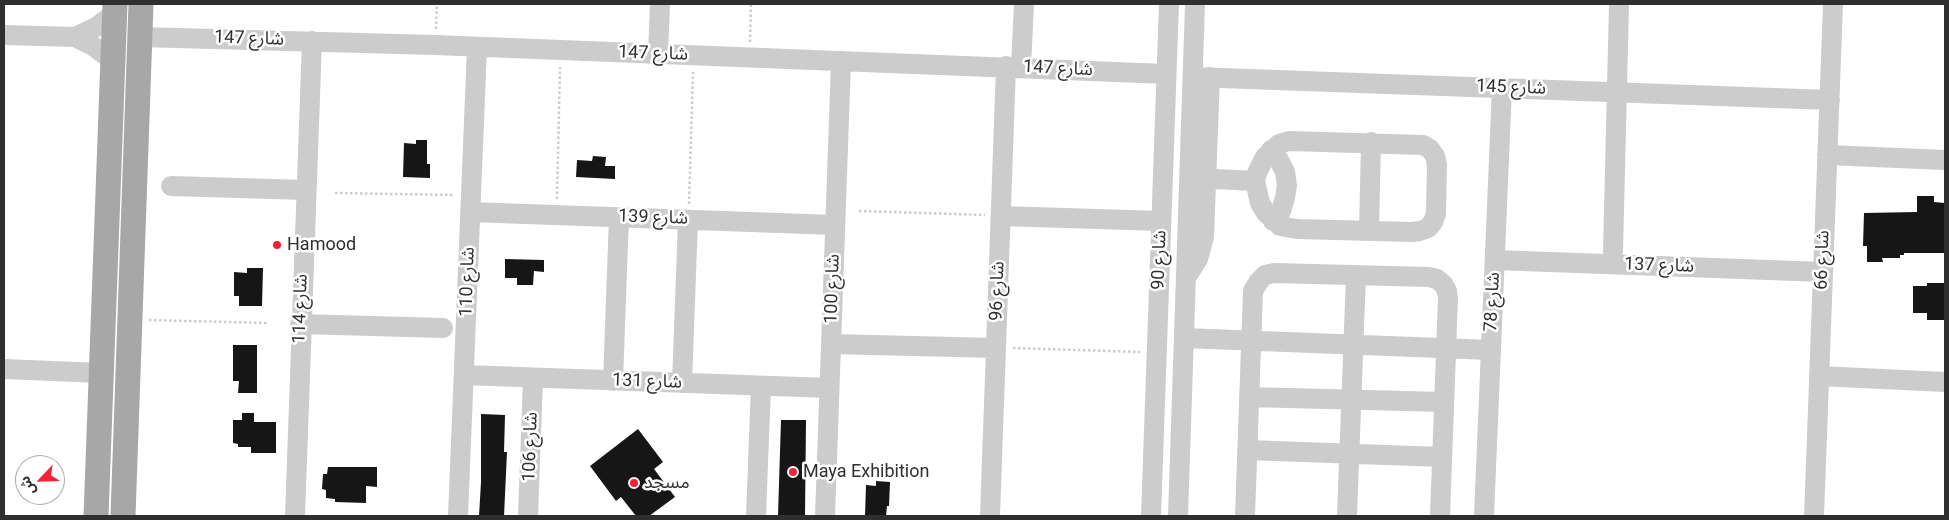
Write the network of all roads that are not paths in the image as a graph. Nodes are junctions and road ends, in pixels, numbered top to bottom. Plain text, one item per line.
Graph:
1 (141, 4) edge
2 (660, 4) edge
3 (1024, 4) edge
4 (1169, 4) edge
5 (1620, 4) edge
6 (1833, 4) edge
7 (1195, 5) edge
8 (115, 8) edge
9 (4, 35) edge
10 (75, 37) junction
11 (140, 37) junction
12 (312, 42) junction
13 (477, 47) junction
14 (658, 54) junction
15 (113, 60) junction
16 (139, 62) junction
17 (841, 62) junction
18 (1013, 67) junction
19 (1166, 74) junction
20 (1201, 77) junction
21 (1502, 87) junction
22 (1617, 92) junction
23 (1830, 100) junction
24 (1370, 142) junction
25 (1271, 150) junction
26 (1827, 155) junction
27 (1945, 160) edge
28 (1198, 178) junction
29 (1255, 181) junction
30 (171, 186) dead end
31 (306, 190) junction
32 (471, 204) junction
33 (1001, 216) junction
34 (619, 217) junction
35 (688, 220) junction
36 (1161, 220) junction
37 (1273, 221) junction
38 (835, 225) junction
39 (1369, 231) junction
40 (1613, 252) dead end
41 (1495, 260) junction
42 (1823, 272) junction
43 (1356, 275) junction
44 (1160, 278) junction
45 (1186, 288) junction
46 (1159, 300) junction
47 (300, 324) junction
48 (442, 328) dead end
49 (1184, 338) junction
50 (1251, 340) junction
51 (831, 344) junction
52 (1353, 344) junction
53 (996, 348) junction
54 (1446, 348) junction
55 (1491, 350) junction
56 (4, 369) edge
57 (101, 373) junction
58 (464, 375) junction
59 (1819, 376) junction
60 (533, 378) junction
61 (613, 381) junction
62 (1945, 382) edge
63 (682, 383) junction
64 (762, 386) junction
65 (829, 388) junction
66 (1249, 397) junction
67 (1351, 400) junction
68 (1444, 402) junction
69 (1247, 450) junction
70 (1349, 454) junction
71 (1442, 457) junction
72 (98, 484) junction
73 (124, 486) junction
74 (96, 516) edge
75 (123, 516) edge
76 (295, 516) edge
77 (458, 516) edge
78 (528, 516) edge
79 (756, 516) edge
80 (824, 516) edge
81 (990, 516) edge
82 (1151, 516) edge
83 (1178, 516) edge
84 (1245, 516) edge
85 (1346, 516) edge
86 (1440, 516) edge
87 (1484, 516) edge
88 (1814, 516) edge

1 - 11 main road
2 - 14 street
3 - 18 street, شارع 96
4 - 19 street, شارع 90
5 - 22 street
6 - 23 street, شارع 66
7 - 20 street
8 - 10 street
8 - 15 main road
9 - 10 street
10 - 15 street
11 - 12 street, شارع 147
11 - 16 main road
12 - 13 street, شارع 147
12 - 31 street, شارع 114
13 - 14 street, شارع 147
13 - 32 street, شارع 110
14 - 17 street, شارع 147
15 - 16 main road
15 - 57 main road
16 - 73 main road
17 - 18 street, شارع 147
17 - 38 street, شارع 100
18 - 19 street, شارع 147
18 - 33 street, شارع 96
19 - 36 street, شارع 90
20 - 21 street, شارع 145
20 - 28 street, شارع 90
21 - 22 street, شارع 145
21 - 41 street, شارع 78
22 - 23 street, شارع 145
22 - 40 street
23 - 26 street, شارع 66
24 - 25 street
24 - 39 street
24 - 39 street
25 - 29 street
25 - 37 street
26 - 27 street
26 - 42 street, شارع 66
28 - 29 street
28 - 45 street, شارع 90
29 - 37 street
30 - 31 street
31 - 47 street, شارع 114
32 - 34 street, شارع 139
32 - 58 street, شارع 110
33 - 36 street
33 - 53 street, شارع 96
34 - 35 street, شارع 139
34 - 61 street
35 - 38 street, شارع 139
35 - 63 street
36 - 44 street, شارع 90
37 - 39 street
38 - 51 street, شارع 100
41 - 42 street, شارع 137
41 - 55 street, شارع 78
42 - 59 street, شارع 66
43 - 50 street
43 - 52 street
43 - 54 street
44 - 45 street
44 - 46 street, شارع 90
45 - 46 street
45 - 49 street, شارع 90
46 - 82 street, شارع 90
47 - 48 street
47 - 76 street, شارع 114
49 - 50 street
49 - 83 street, شارع 90
50 - 52 street
50 - 66 street
51 - 53 street
51 - 65 street, شارع 100
52 - 54 street
52 - 67 street
53 - 81 street, شارع 96
54 - 55 street
54 - 68 street
55 - 87 street, شارع 78
56 - 57 street
57 - 72 main road
58 - 60 street, شارع 131
58 - 77 street, شارع 110
59 - 62 street
59 - 88 street, شارع 66
60 - 61 street, شارع 131
60 - 78 street, شارع 106
61 - 63 street, شارع 131
63 - 64 street, شارع 131
64 - 65 street, شارع 131
64 - 79 street
65 - 80 street, شارع 100
66 - 67 street
66 - 69 street
67 - 68 street
67 - 70 street
68 - 71 street
69 - 70 street
69 - 84 street
70 - 71 street
70 - 85 street
71 - 86 street
72 - 73 main road
72 - 74 main road
73 - 75 main road

